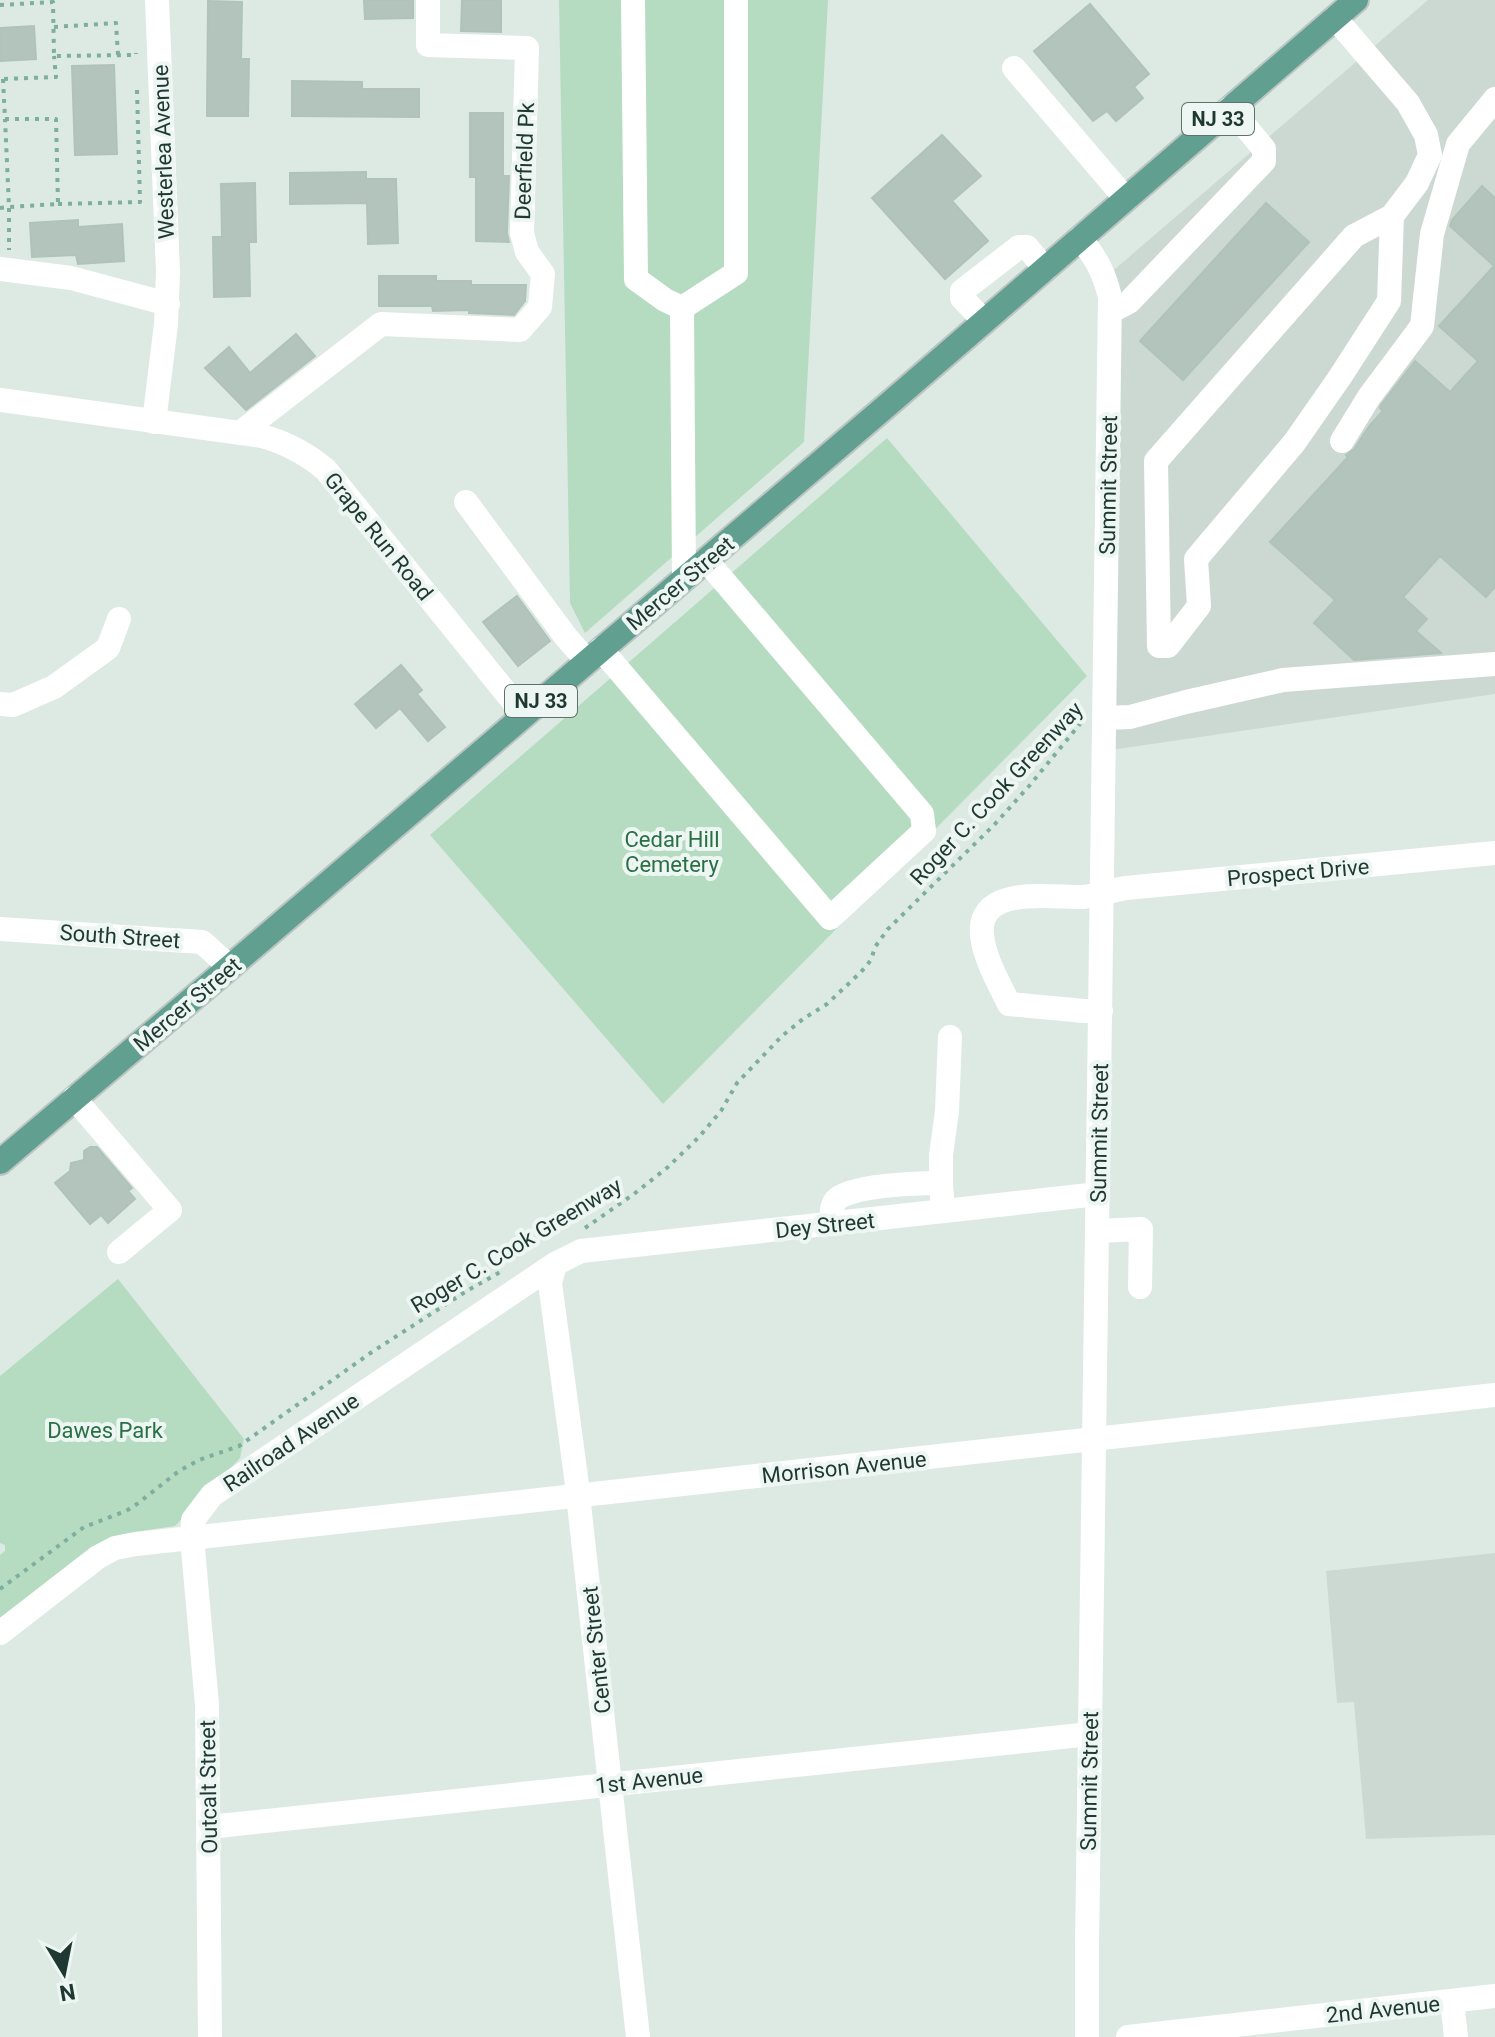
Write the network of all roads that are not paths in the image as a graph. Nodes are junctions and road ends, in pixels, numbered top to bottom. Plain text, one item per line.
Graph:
1 (157, 0) edge
2 (428, 0) edge
3 (633, 0) edge
4 (722, 0) edge
5 (736, 0) edge
6 (1348, 6) edge
7 (1014, 68) dead end
8 (1495, 99) edge
9 (1230, 108) junction
10 (1126, 199) junction
11 (1392, 216) junction
12 (1080, 238) junction
13 (4, 264) edge
14 (1045, 269) junction
15 (168, 304) junction
16 (682, 308) junction
17 (1110, 312) junction
18 (984, 321) junction
19 (0, 400) edge
20 (154, 422) junction
21 (240, 433) junction
22 (1342, 441) dead end
23 (466, 502) dead end
24 (706, 560) junction
25 (684, 579) junction
26 (119, 619) dead end
27 (594, 655) junction
28 (1495, 664) edge
29 (0, 704) edge
30 (1105, 709) junction
31 (524, 715) junction
32 (1495, 853) edge
33 (1102, 892) junction
34 (0, 929) edge
35 (230, 967) junction
36 (1101, 1011) junction
37 (950, 1037) dead end
38 (74, 1098) junction
39 (0, 1162) edge
40 (941, 1183) junction
41 (1098, 1194) junction
42 (943, 1211) junction
43 (833, 1224) junction
44 (1097, 1231) junction
45 (119, 1252) dead end
46 (555, 1264) junction
47 (1140, 1287) dead end
48 (1495, 1395) edge
49 (1095, 1439) junction
50 (578, 1495) junction
51 (192, 1538) junction
52 (0, 1633) edge
53 (1090, 1734) junction
54 (611, 1784) junction
55 (209, 1827) junction
56 (1495, 1996) edge
57 (1452, 2001) junction
58 (210, 2037) edge
59 (638, 2037) edge
60 (1087, 2037) edge
61 (1128, 2037) edge
62 (1456, 2037) edge

1 - 15 street, Westerlea Avenue
2 - 21 street, Deerfield Pk
3 - 16 street
4 - 5 street
5 - 16 street
6 - 9 main road, Mercer Street / NJ 33
6 - 11 street
7 - 10 street
8 - 22 street
9 - 10 main road, Mercer Street / NJ 33
9 - 17 street
10 - 12 main road, Mercer Street / NJ 33
11 - 11 street
12 - 14 main road, Mercer Street / NJ 33
12 - 17 street, Summit Street
13 - 15 street
14 - 18 main road, Mercer Street / NJ 33
14 - 18 street
15 - 20 street, Westerlea Avenue
16 - 25 street
17 - 30 street, Summit Street
18 - 24 main road, Mercer Street / NJ 33
19 - 20 street, Grape Run Road
20 - 21 street, Grape Run Road
21 - 31 street, Grape Run Road
23 - 27 street
24 - 25 main road, Mercer Street / NJ 33
24 - 27 street
25 - 27 main road, Mercer Street / NJ 33
26 - 29 street
27 - 31 main road, Mercer Street / NJ 33
28 - 30 street
30 - 33 street, Summit Street
31 - 35 main road, Mercer Street / NJ 33
32 - 33 street, Prospect Drive
33 - 36 street, Summit Street
33 - 36 street, Prospect Drive
34 - 35 street, South Street
35 - 38 main road, Mercer Street / NJ 33
36 - 41 street, Summit Street
37 - 40 street
38 - 39 main road, Mercer Street / NJ 33
38 - 45 street
40 - 42 street
40 - 43 street
41 - 42 street, Dey Street
41 - 44 street, Summit Street
42 - 43 street, Dey Street
43 - 46 street, Dey Street
44 - 47 street
44 - 49 street, Summit Street
46 - 50 street, Center Street
46 - 51 street, Railroad Avenue
48 - 49 street, Morrison Avenue
49 - 50 street, Morrison Avenue
49 - 53 street, Summit Street
50 - 51 street, Morrison Avenue
50 - 54 street, Center Street
51 - 52 street
51 - 55 street, Outcalt Street
53 - 54 street, 1st Avenue
53 - 60 street, Summit Street
54 - 55 street, 1st Avenue
54 - 59 street, Center Street
55 - 58 street, Outcalt Street
56 - 57 street, 2nd Avenue
57 - 61 street, 2nd Avenue
57 - 62 street

